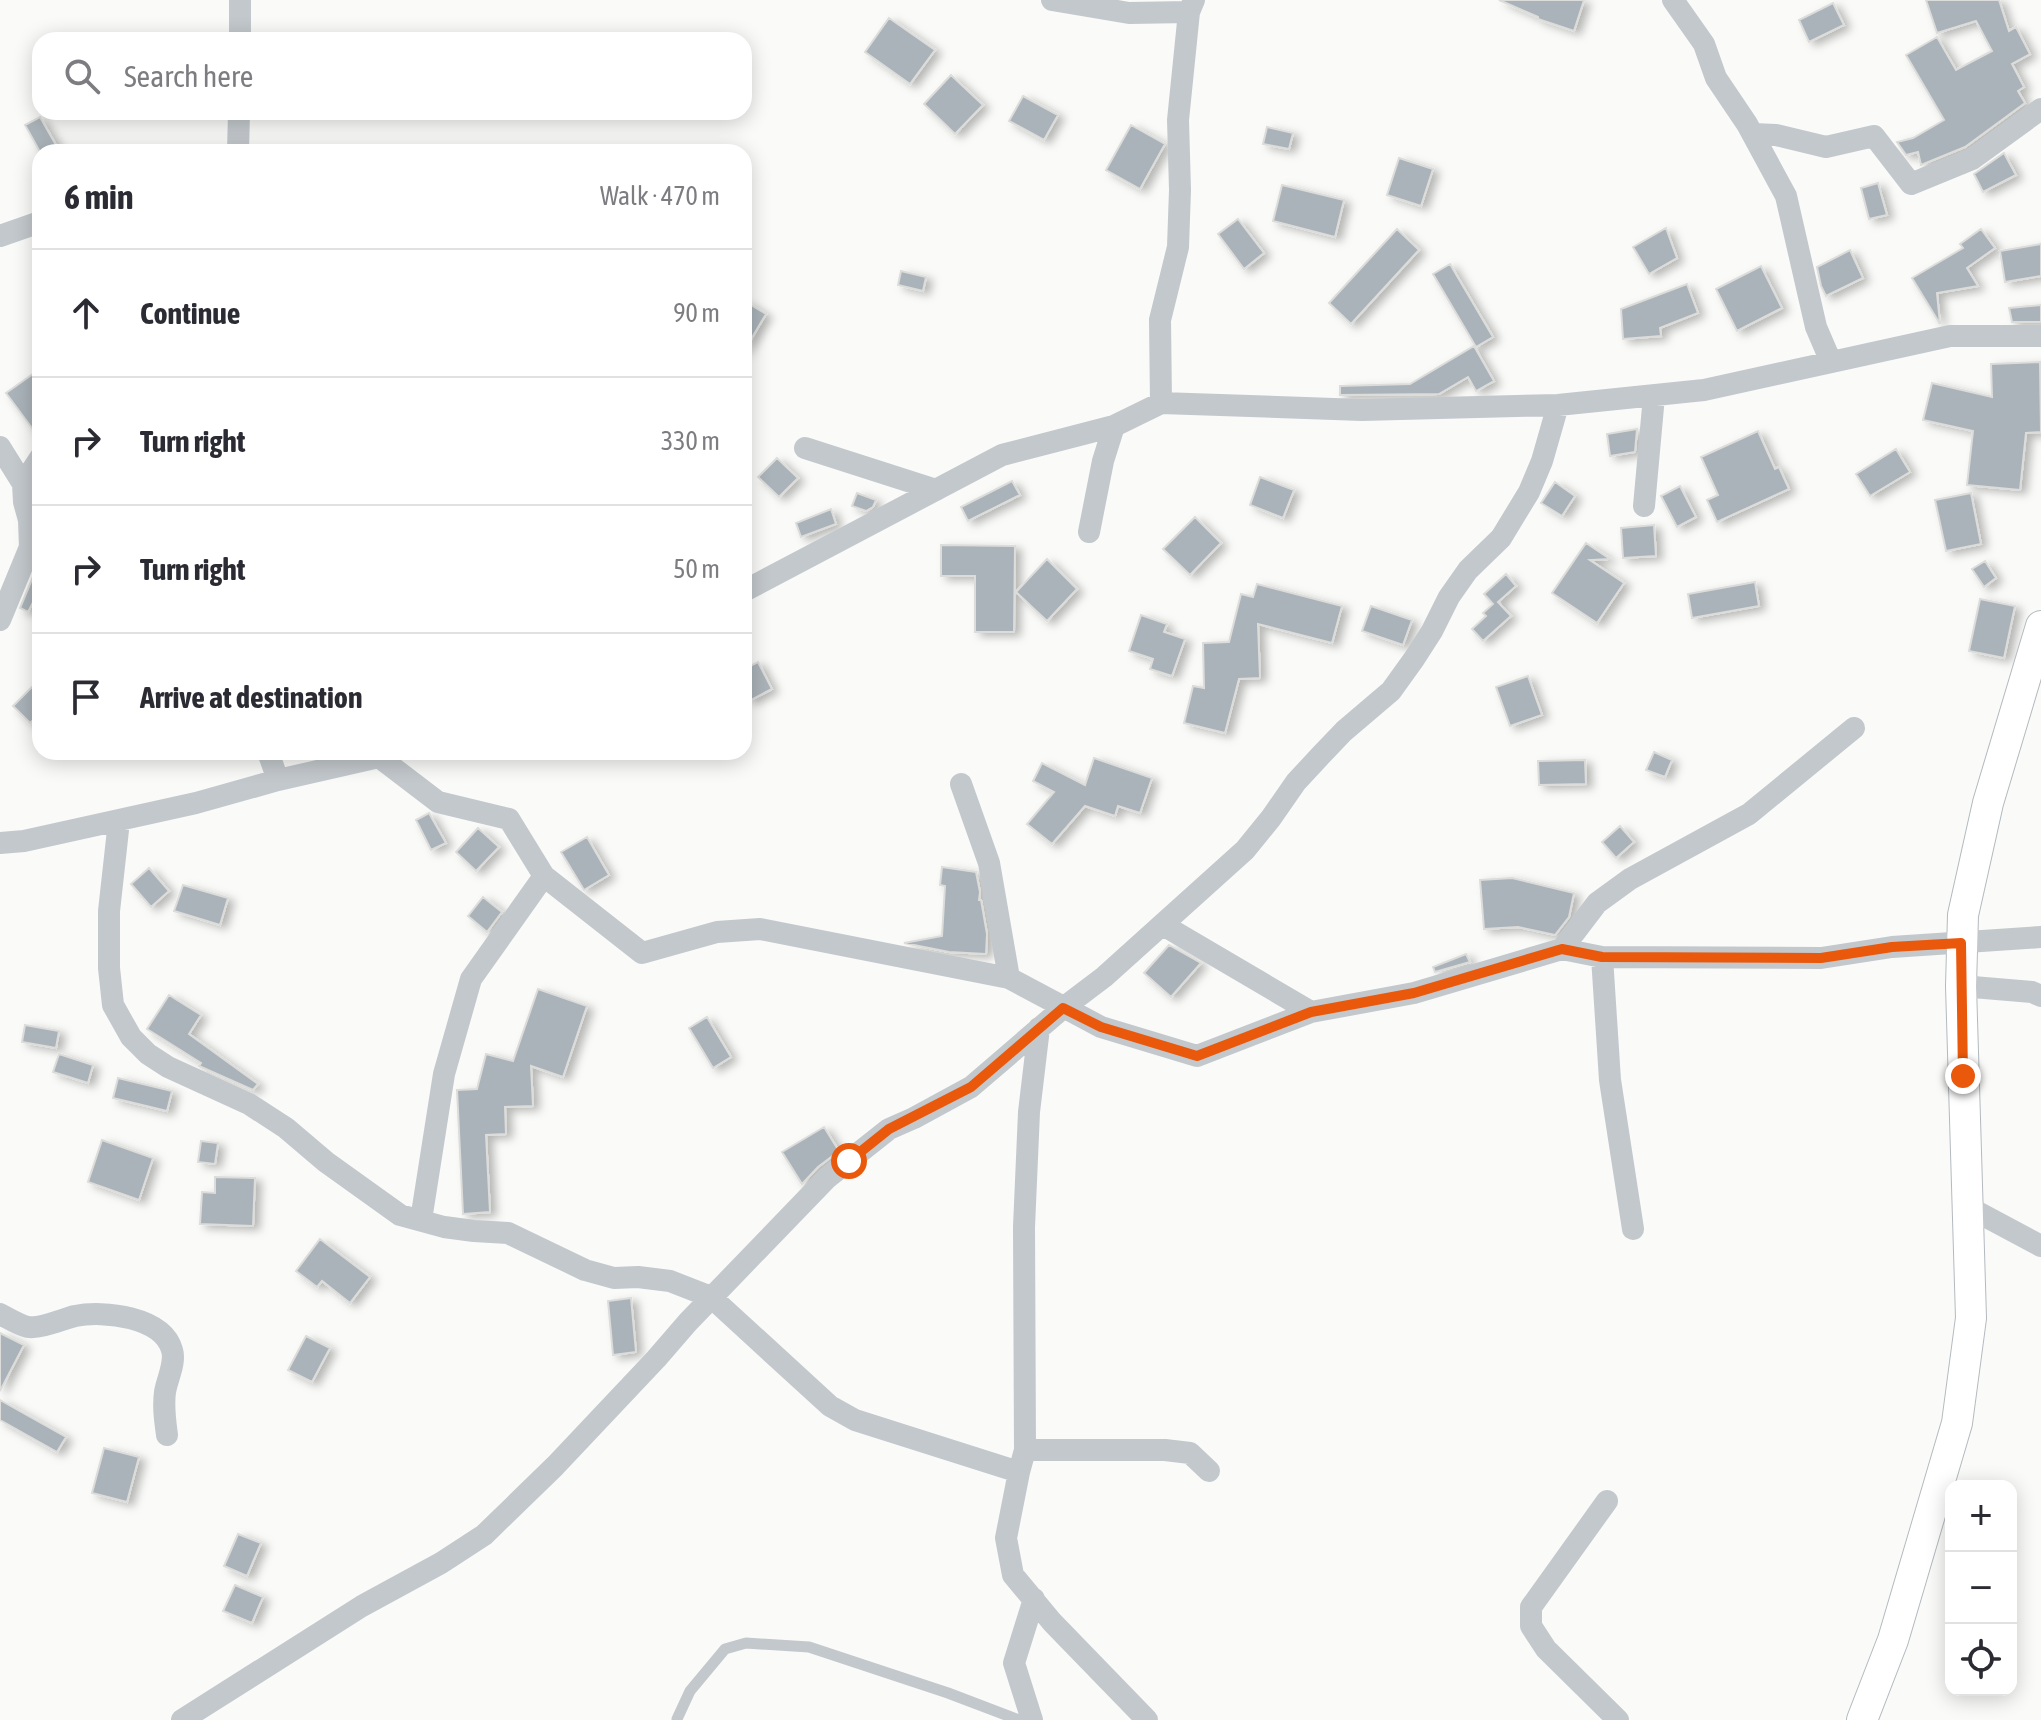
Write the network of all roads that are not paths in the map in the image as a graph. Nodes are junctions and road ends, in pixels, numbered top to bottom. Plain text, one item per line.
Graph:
1 (240, 0) edge
2 (1052, 0) edge
3 (1673, 0) edge
4 (1129, 6) edge
5 (1192, 6) edge
6 (240, 32) edge
7 (2041, 109) edge
8 (239, 120) edge
9 (1753, 134) junction
10 (238, 144) edge
11 (32, 225) edge
12 (0, 236) edge
13 (2041, 336) edge
14 (1831, 362) junction
15 (1654, 396) junction
16 (1161, 403) junction
17 (1558, 405) junction
18 (1114, 426) junction
19 (0, 447) edge
20 (805, 448) dead end
21 (32, 470) edge
22 (23, 484) junction
23 (936, 490) junction
24 (1644, 506) dead end
25 (1089, 532) dead end
26 (752, 587) edge
27 (0, 620) edge
28 (2039, 640) edge
29 (1854, 728) dead end
30 (271, 760) edge
31 (360, 760) edge
32 (391, 760) edge
33 (278, 780) junction
34 (961, 784) dead end
35 (119, 821) junction
36 (0, 843) edge
37 (544, 876) junction
38 (1163, 925) junction
39 (2041, 937) edge
40 (1961, 943) junction
41 (1562, 949) junction
42 (1602, 957) junction
43 (1009, 978) junction
44 (1961, 986) junction
45 (2041, 996) edge
46 (1063, 1008) junction
47 (1311, 1012) junction
48 (1039, 1028) junction
49 (1968, 1207) junction
50 (421, 1220) junction
51 (1633, 1229) dead end
52 (2041, 1246) edge
53 (711, 1297) junction
54 (0, 1314) edge
55 (167, 1435) dead end
56 (1025, 1450) junction
57 (1209, 1471) dead end
58 (1019, 1472) junction
59 (1607, 1501) dead end
60 (1034, 1599) junction
61 (677, 1719) edge
62 (182, 1720) edge
63 (1019, 1720) edge
64 (1032, 1720) edge
65 (1147, 1720) edge
66 (1618, 1720) edge
67 (1862, 1720) edge

1 - 6 street
2 - 4 street
3 - 9 street
4 - 5 street
5 - 16 street
7 - 9 street
8 - 10 street
9 - 14 street
11 - 12 street
13 - 14 street
14 - 15 street
15 - 17 street
15 - 24 street
16 - 17 street
16 - 18 street
17 - 38 street
18 - 23 street
18 - 25 street
19 - 22 street
20 - 23 street
21 - 22 street
22 - 27 street
23 - 26 street
28 - 40 main road
29 - 41 street
30 - 33 street
31 - 33 street
32 - 37 street
33 - 35 street
34 - 43 street
35 - 36 street
35 - 50 street
37 - 43 street
37 - 50 street
38 - 46 street
38 - 47 street
39 - 40 street
40 - 42 street
40 - 44 main road
41 - 42 street
41 - 47 street
42 - 51 street
43 - 46 street
44 - 45 street
44 - 49 main road
46 - 47 street
46 - 48 street
48 - 53 street
48 - 56 street
49 - 52 street
49 - 67 main road
50 - 53 street
53 - 58 street
53 - 62 street
54 - 55 street
56 - 57 street
56 - 58 street
58 - 60 street
59 - 66 street
60 - 64 street
60 - 65 street
61 - 63 lane

